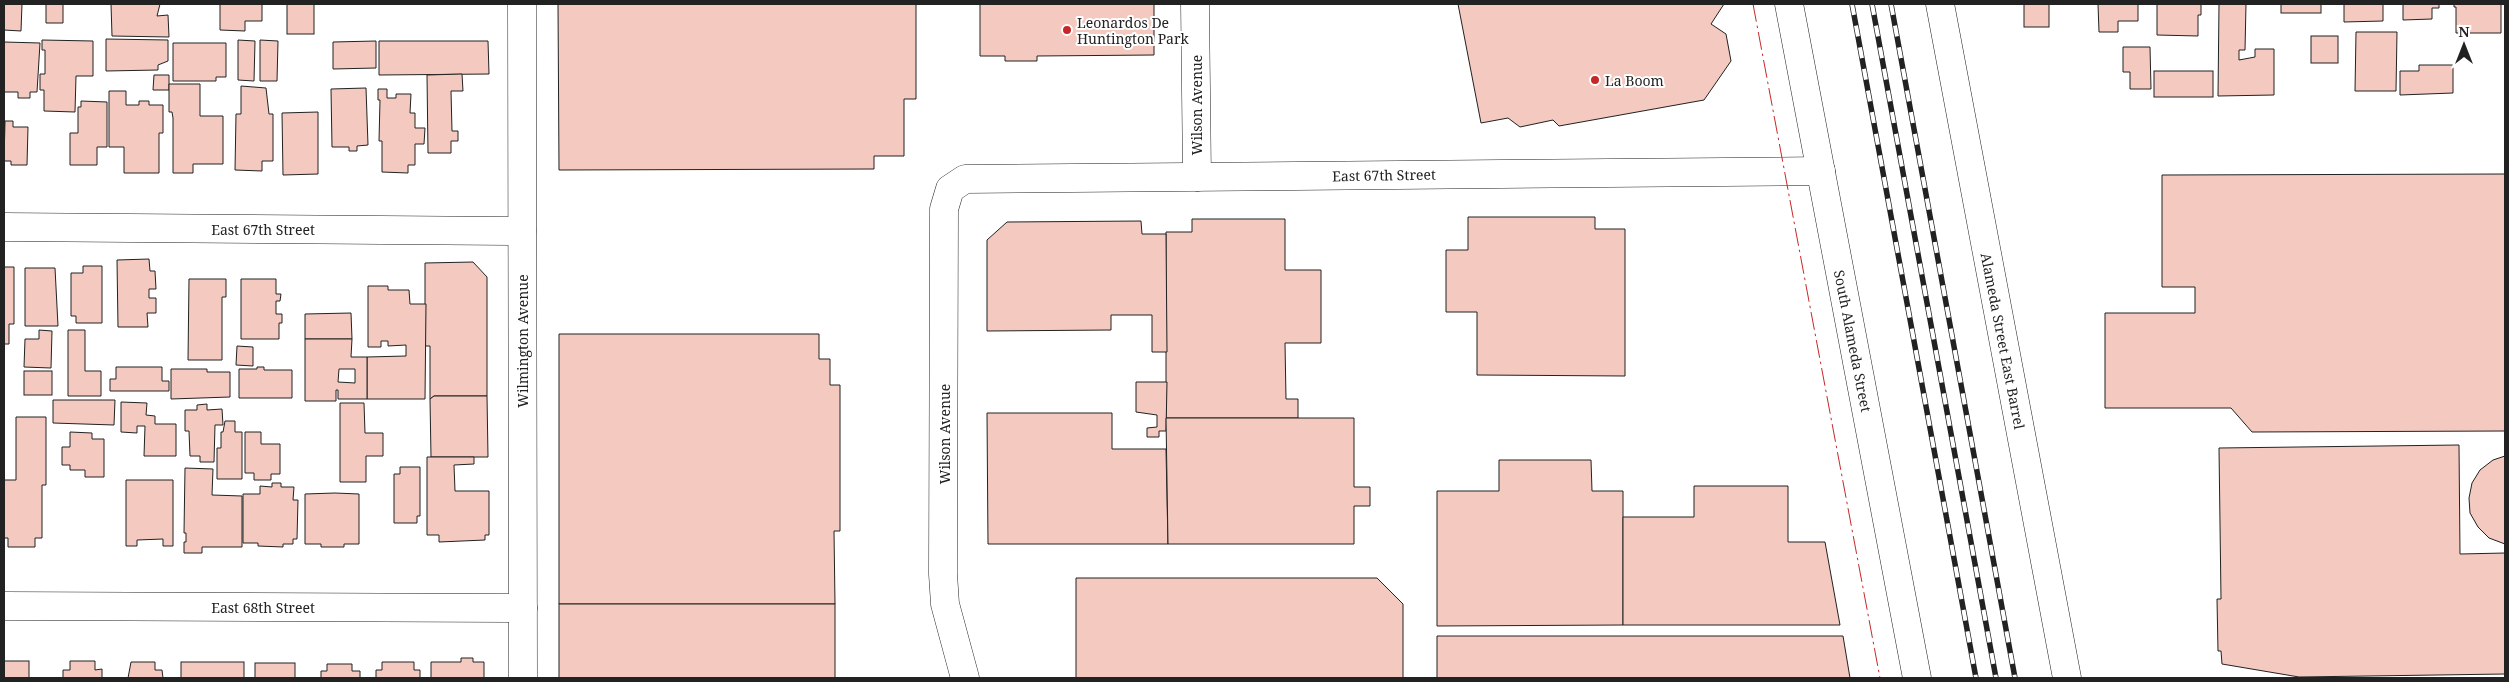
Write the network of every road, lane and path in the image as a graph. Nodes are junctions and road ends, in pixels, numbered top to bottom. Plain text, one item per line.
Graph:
1 (522, 4) edge
2 (1195, 4) edge
3 (1789, 4) edge
4 (1940, 4) edge
5 (1821, 171) junction
6 (1197, 177) junction
7 (950, 189) joint
8 (4, 227) edge
9 (522, 231) junction
10 (4, 606) edge
11 (523, 608) junction
12 (523, 678) edge
13 (965, 678) edge
14 (1916, 678) edge
15 (2067, 678) edge

1 - 9 street, Wilmington Avenue
2 - 6 street, Wilson Avenue
3 - 5 street, South Alameda Street
4 - 15 street, Alameda Street East Barrel
5 - 6 street, East 67th Street
5 - 14 street, South Alameda Street
6 - 7 street, East 67th Street
7 - 13 street, Wilson Avenue
8 - 9 street, East 67th Street
9 - 11 street, Wilmington Avenue
10 - 11 street, East 68th Street
11 - 12 street, Wilmington Avenue

